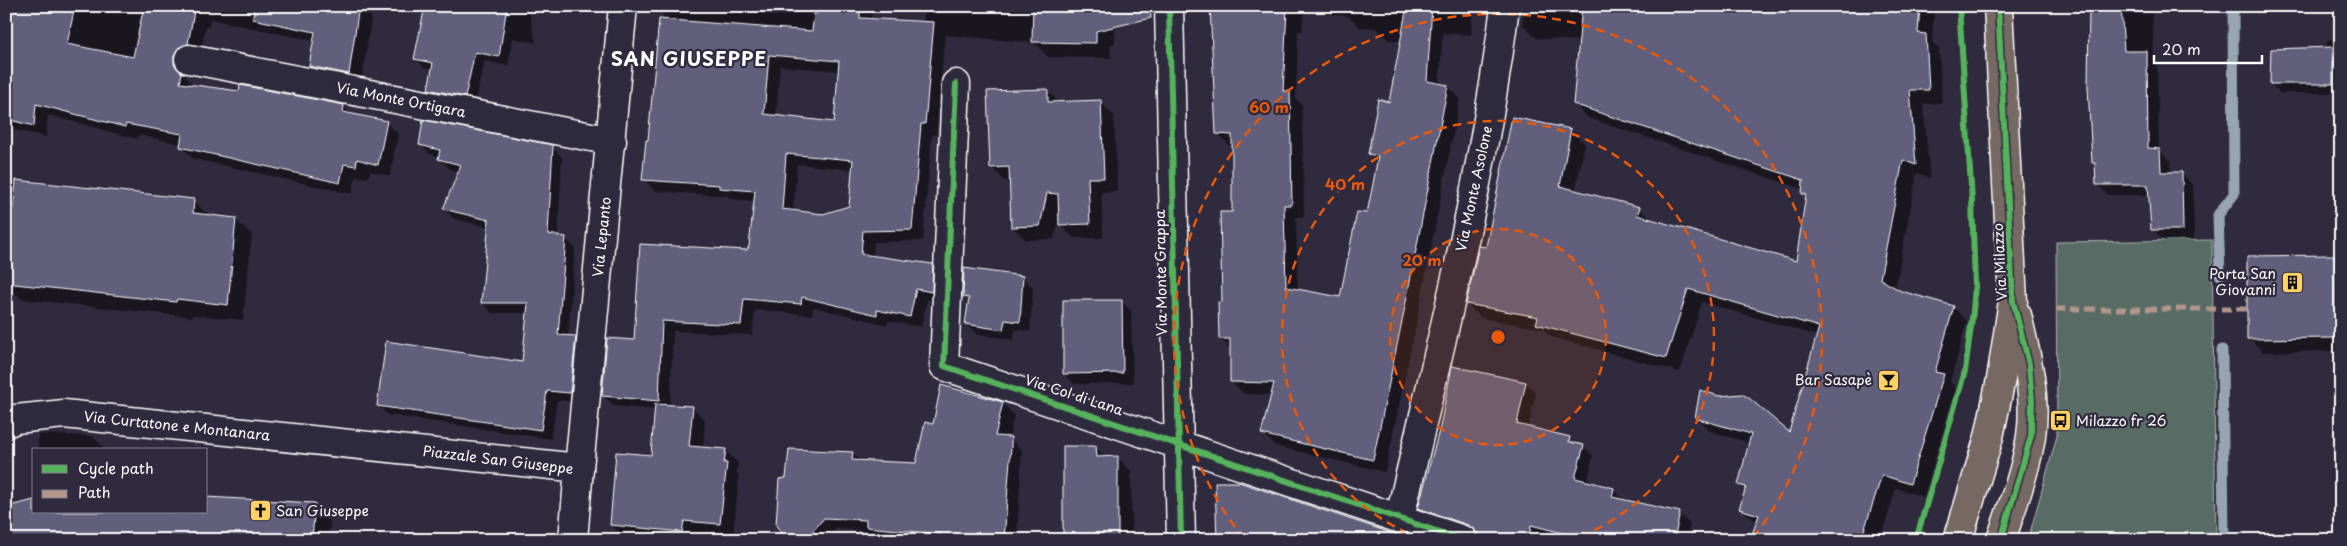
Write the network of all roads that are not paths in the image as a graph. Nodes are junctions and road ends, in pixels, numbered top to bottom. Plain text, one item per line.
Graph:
1 (623, 6) edge
2 (1169, 6) edge
3 (1505, 6) edge
4 (1998, 6) edge
5 (189, 59) dead end
6 (956, 84) dead end
7 (612, 141) junction
8 (2014, 301) junction
9 (6, 423) edge
10 (348, 442) joint
11 (1177, 442) junction
12 (579, 468) junction
13 (1400, 517) junction
14 (573, 540) edge
15 (1181, 540) edge
16 (1463, 540) edge
17 (1958, 540) edge
18 (2001, 540) edge

1 - 7 street, Via Lepanto
2 - 11 street, Via Monte Grappa
3 - 13 street, Via Monte Asolone
4 - 8 main road, Via Milazzo
5 - 7 street, Via Monte Ortigara
6 - 11 street, Via Col di Lana
7 - 12 street, Via Lepanto
8 - 17 main road, Via Milazzo
8 - 18 main road, Via Milazzo
9 - 10 street, Via Curtatone e Montanara
10 - 12 street, Piazzale San Giuseppe
11 - 13 street, Via Col di Lana
11 - 15 street, Via Monte Grappa
12 - 14 street, Piazzale San Giuseppe
13 - 16 street, Via Col di Lana

